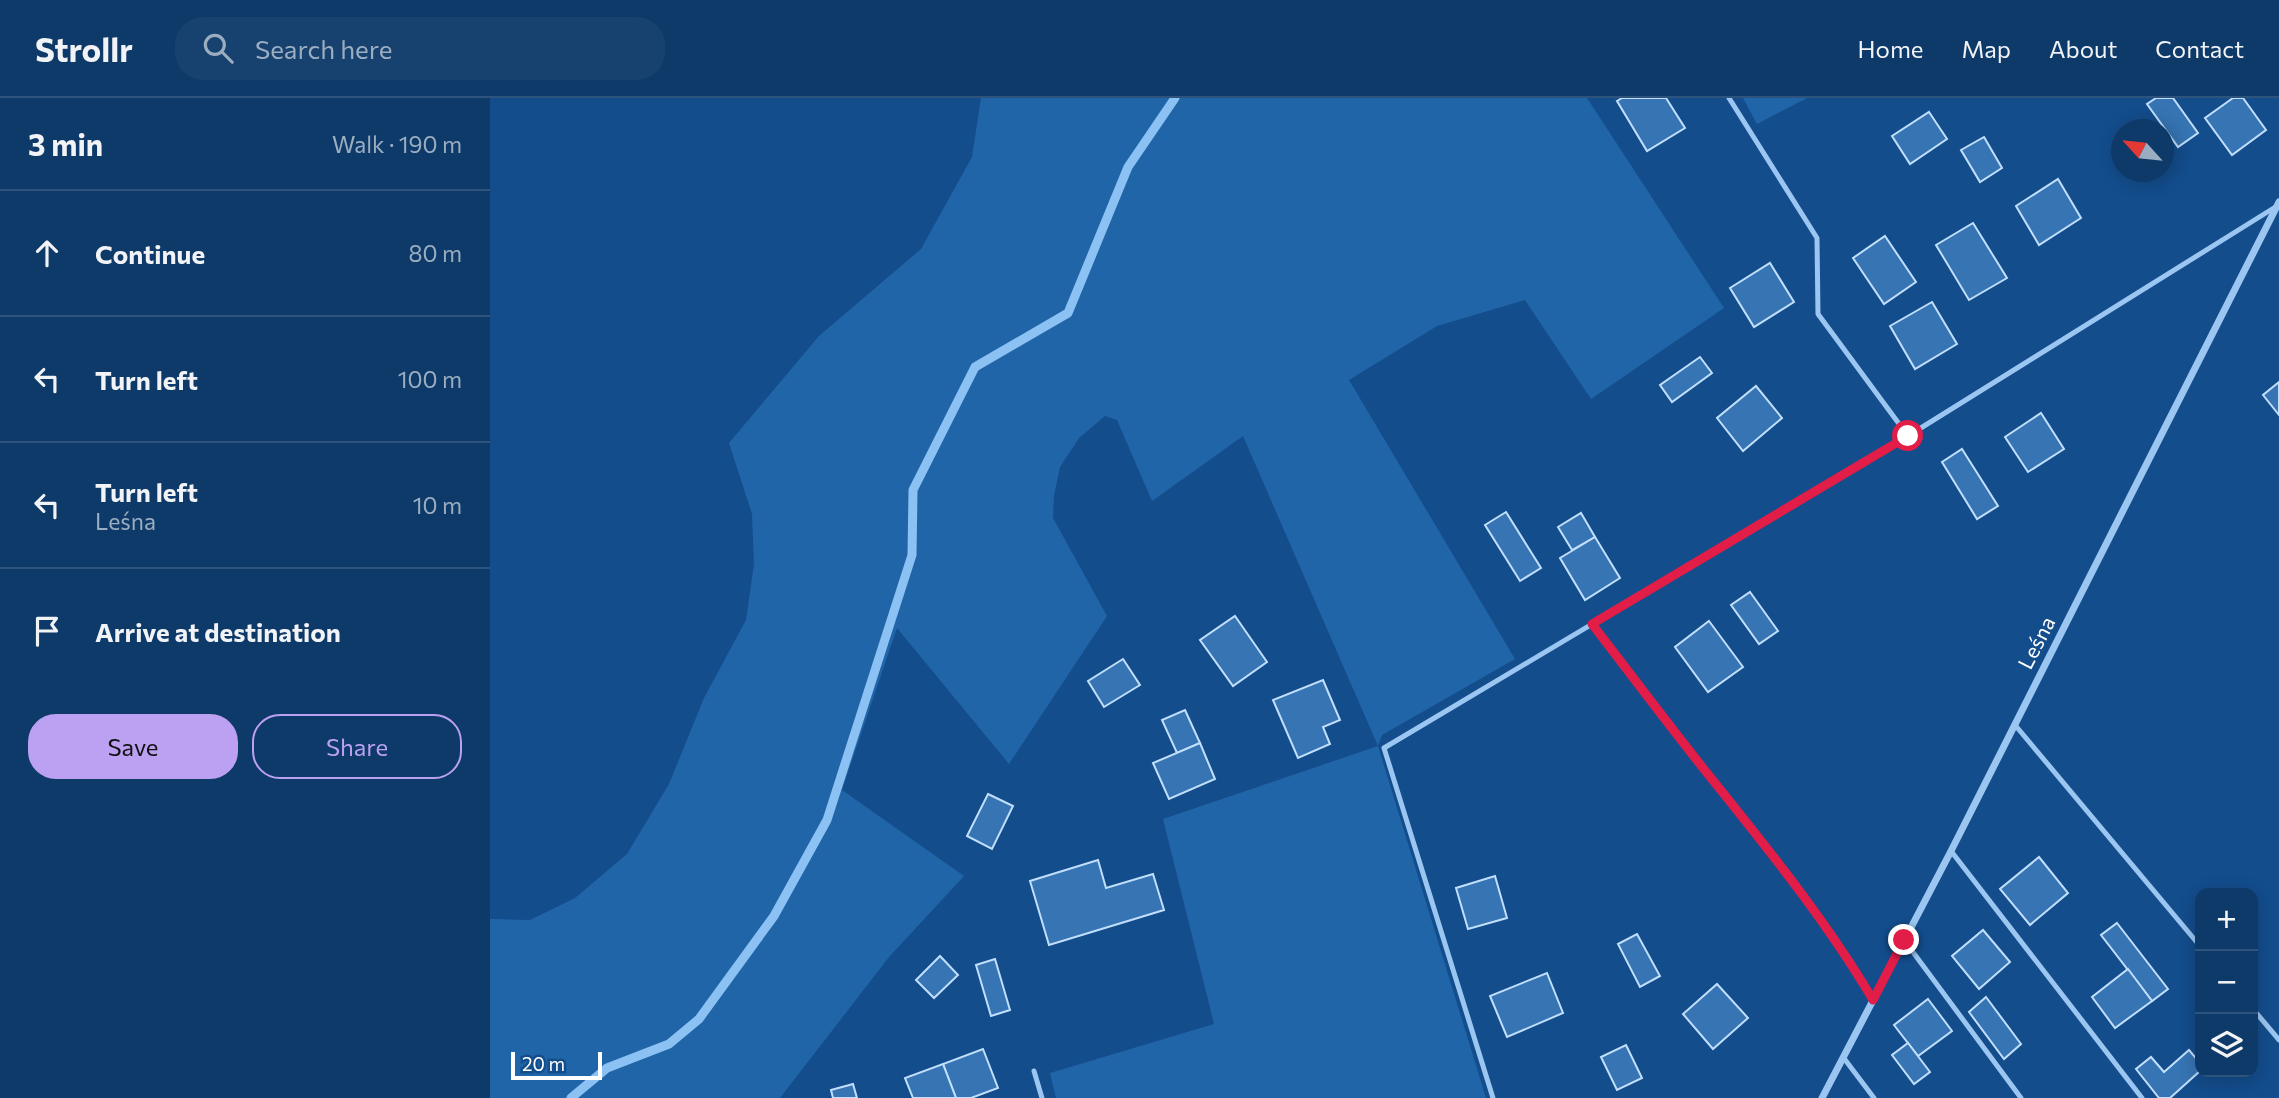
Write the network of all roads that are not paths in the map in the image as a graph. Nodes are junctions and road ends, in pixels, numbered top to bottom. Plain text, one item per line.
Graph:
1 (1729, 98) edge
2 (2278, 204) edge
3 (1908, 436) junction
4 (1592, 624) junction
5 (2015, 725) junction
6 (1951, 851) junction
7 (1904, 940) junction
8 (2195, 940) edge
9 (1873, 1000) junction
10 (2257, 1014) edge
11 (2279, 1040) edge
12 (1843, 1057) junction
13 (1034, 1071) dead end
14 (1042, 1098) edge
15 (1493, 1098) edge
16 (1822, 1098) edge
17 (1874, 1098) edge
18 (2021, 1098) edge
19 (2142, 1098) edge

1 - 3 lane
2 - 3 lane
2 - 5 street, Leśna
3 - 4 lane
4 - 9 lane
4 - 15 lane
5 - 6 street, Leśna
5 - 8 lane
6 - 7 street, Leśna
6 - 19 lane
7 - 9 street, Leśna
7 - 18 lane
9 - 12 street, Leśna
10 - 11 lane
12 - 16 street, Leśna
12 - 17 lane
13 - 14 lane

